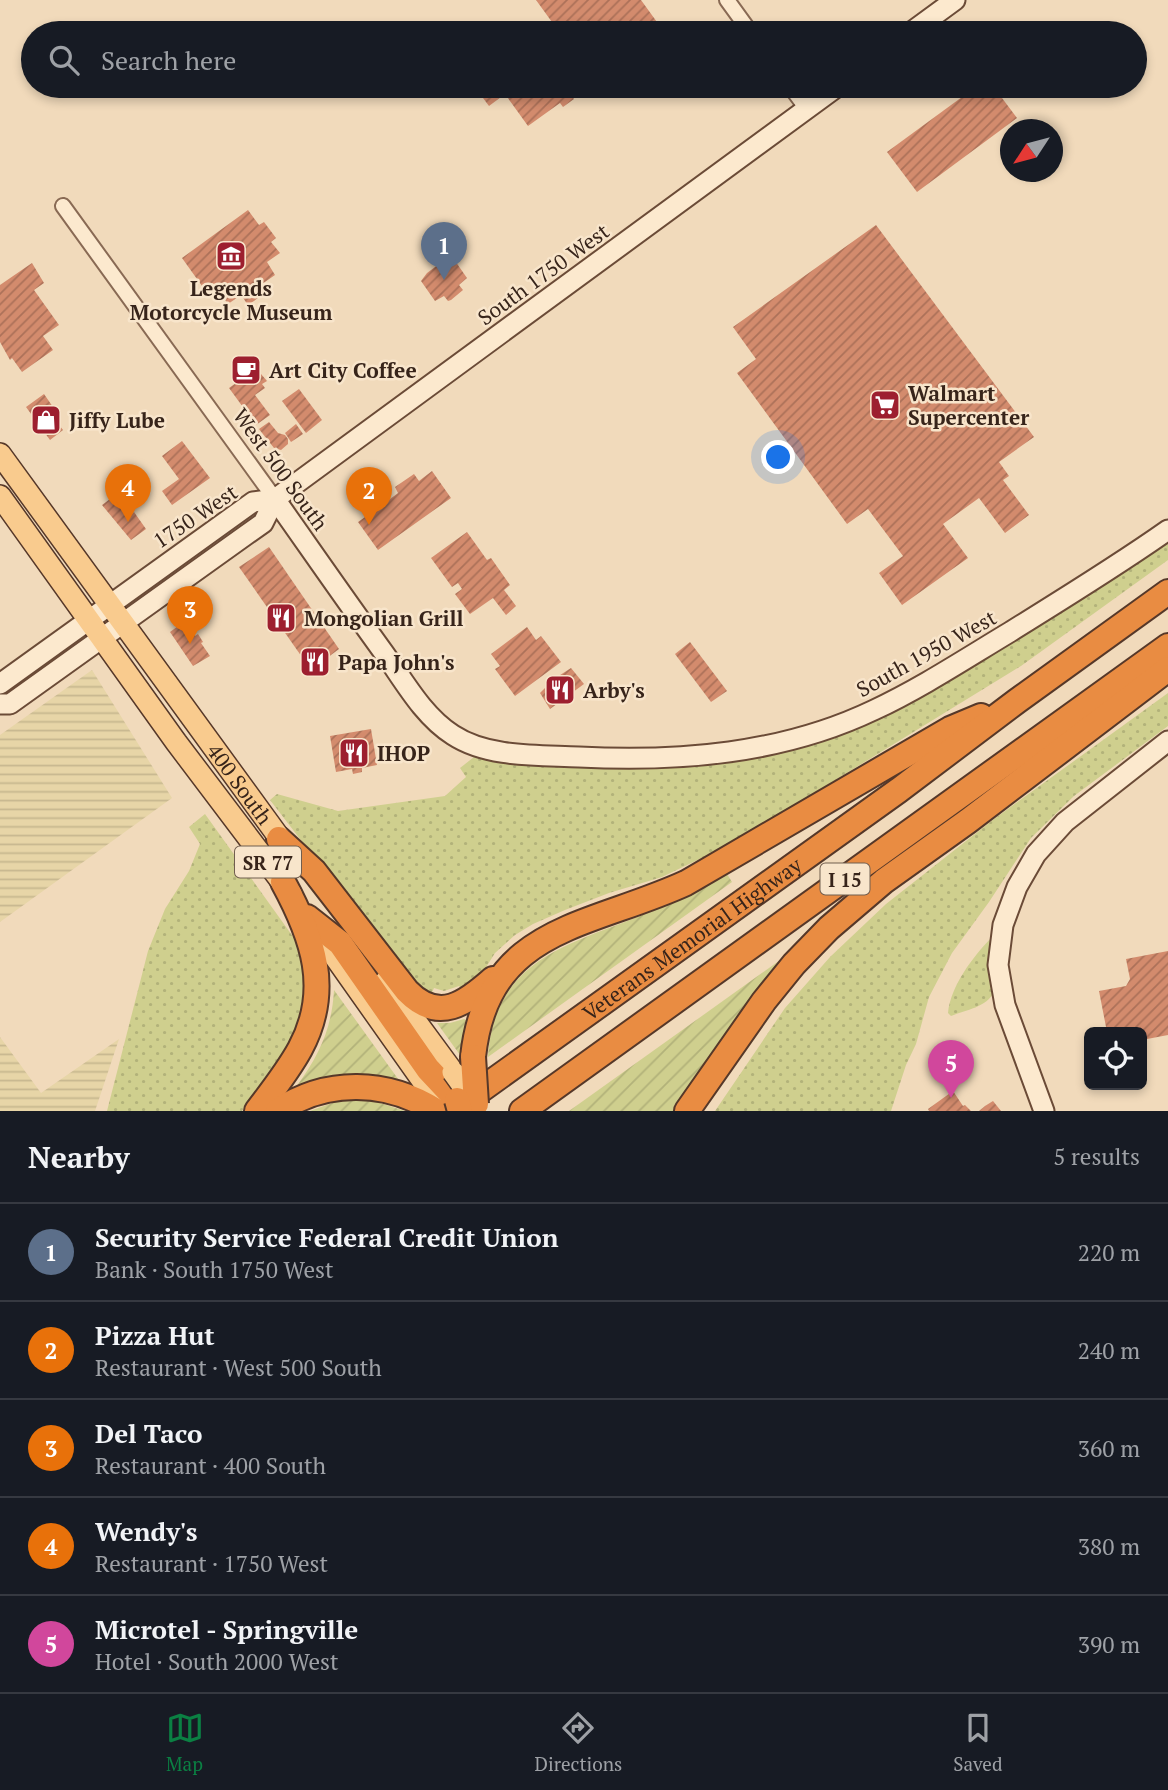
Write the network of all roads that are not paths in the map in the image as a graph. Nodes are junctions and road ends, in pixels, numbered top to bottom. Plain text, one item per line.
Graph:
1 (727, 0) edge
2 (955, 0) edge
3 (742, 21) edge
4 (926, 21) edge
5 (799, 98) edge
6 (821, 98) edge
7 (807, 108) junction
8 (63, 206) dead end
9 (0, 454) edge
10 (0, 496) edge
11 (275, 499) junction
12 (1168, 530) edge
13 (1168, 592) edge
14 (109, 604) junction
15 (87, 619) junction
16 (124, 624) junction
17 (102, 639) junction
18 (1168, 646) edge
19 (1168, 669) edge
20 (0, 684) edge
21 (1017, 701) junction
22 (0, 704) edge
23 (1168, 741) edge
24 (473, 746) joint
25 (279, 839) junction
26 (283, 882) junction
27 (307, 916) joint
28 (510, 965) junction
29 (740, 1035) junction
30 (437, 1050) joint
31 (452, 1100) edge
32 (257, 1111) edge
33 (278, 1111) edge
34 (522, 1111) edge
35 (687, 1111) edge
36 (695, 1111) edge
37 (1044, 1111) edge

1 - 3 street
2 - 4 street
5 - 7 street
6 - 7 street, South 1750 West
7 - 11 street, South 1750 West
8 - 11 street, West 500 South
9 - 14 main road, 400 South / SR 77
10 - 15 main road, 400 South / SR 77
11 - 14 street, 1750 West
11 - 16 street, 1750 West
11 - 24 street, West 500 South
12 - 24 street, South 1950 West
13 - 21 highway, Veterans Memorial Highway / I 15
14 - 15 street, 1750 West
14 - 16 main road, 400 South / SR 77
15 - 17 main road, 400 South / SR 77
15 - 20 street, 1750 West
16 - 17 street, 1750 West
16 - 25 main road, 400 South / SR 77
17 - 22 street, 1750 West
17 - 26 main road, 400 South / SR 77
18 - 34 highway, Veterans Memorial Highway / I 15
19 - 29 highway
21 - 28 highway
21 - 31 highway, Veterans Memorial Highway / I 15
23 - 37 street
25 - 28 highway
25 - 30 main road, 400 South / SR 77
26 - 27 main road, 400 South / SR 77
26 - 32 highway
27 - 31 highway
28 - 31 highway, bridge
29 - 35 highway
29 - 36 highway
30 - 31 highway
31 - 33 highway

